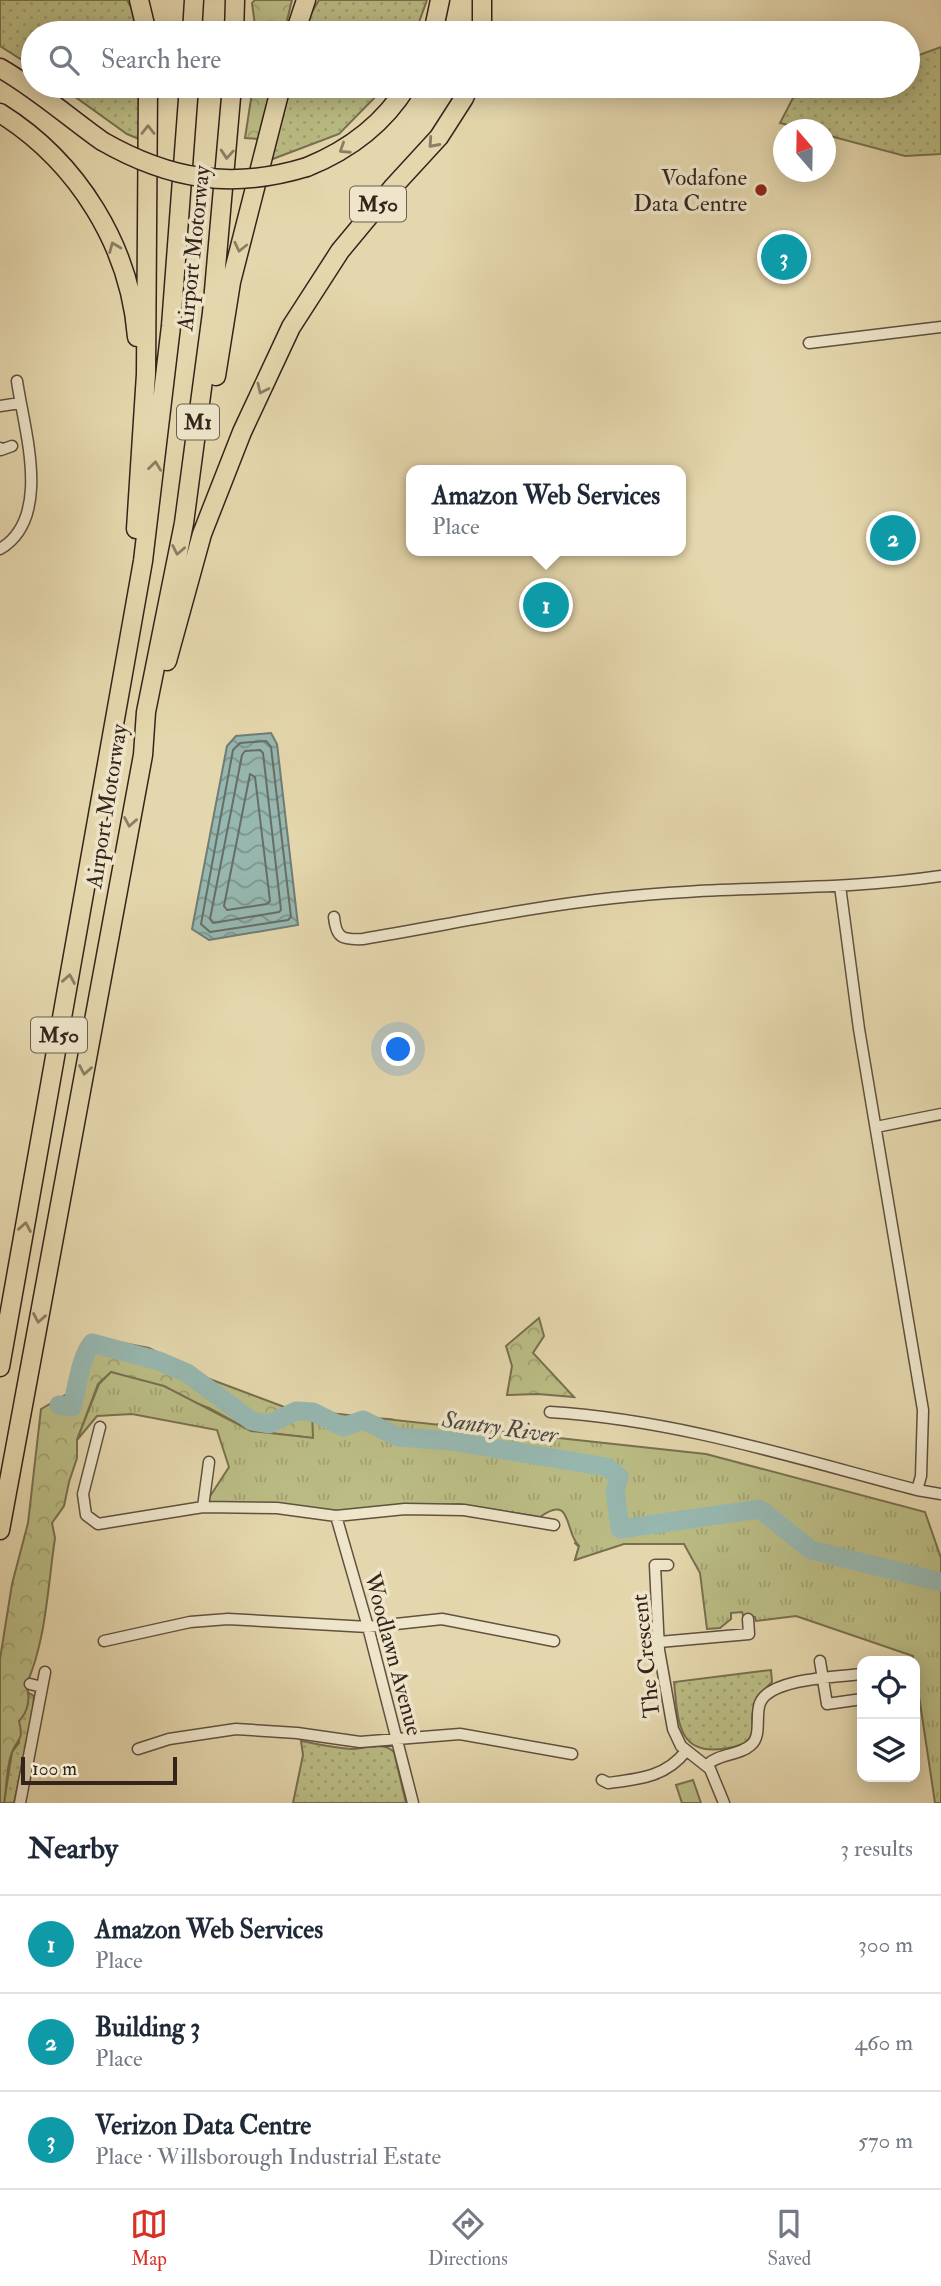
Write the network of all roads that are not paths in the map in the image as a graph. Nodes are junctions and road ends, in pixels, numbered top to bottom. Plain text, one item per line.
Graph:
1 (139, 0) edge
2 (194, 0) edge
3 (235, 0) edge
4 (306, 0) edge
5 (440, 0) edge
6 (482, 0) edge
7 (144, 21) edge
8 (193, 21) edge
9 (234, 21) edge
10 (299, 21) edge
11 (436, 21) edge
12 (482, 21) edge
13 (0, 68) edge
14 (21, 81) edge
15 (46, 98) edge
16 (148, 98) edge
17 (189, 98) edge
18 (231, 98) edge
19 (278, 98) edge
20 (399, 98) edge
21 (464, 98) edge
22 (0, 113) edge
23 (941, 327) edge
24 (809, 343) dead end
25 (17, 381) dead end
26 (20, 403) junction
27 (0, 406) edge
28 (142, 414) junction
29 (12, 446) dead end
30 (0, 448) edge
31 (184, 523) junction
32 (0, 549) edge
33 (118, 703) junction
34 (143, 755) junction
35 (941, 876) edge
36 (840, 886) junction
37 (334, 917) dead end
38 (941, 1114) edge
39 (876, 1127) junction
40 (0, 1367) edge
41 (550, 1412) dead end
42 (100, 1427) dead end
43 (209, 1462) dead end
44 (917, 1490) junction
45 (941, 1494) edge
46 (203, 1507) junction
47 (336, 1516) junction
48 (554, 1525) dead end
49 (0, 1530) edge
50 (668, 1565) dead end
51 (748, 1619) dead end
52 (368, 1628) junction
53 (104, 1641) dead end
54 (554, 1641) dead end
55 (659, 1642) junction
56 (820, 1661) dead end
57 (45, 1672) dead end
58 (857, 1675) edge
59 (823, 1679) junction
60 (30, 1684) dead end
61 (42, 1687) junction
62 (857, 1700) edge
63 (396, 1738) junction
64 (138, 1749) dead end
65 (686, 1751) junction
66 (572, 1754) dead end
67 (707, 1765) junction
68 (602, 1780) dead end
69 (20, 1803) edge
70 (413, 1803) edge
71 (724, 1803) edge

1 - 7 highway
2 - 8 highway
3 - 9 highway
4 - 10 highway
5 - 11 highway
6 - 12 highway
14 -> 13 highway, bridge
20 -> 15 highway, bridge
28 -> 16 highway
33 -> 17 highway, Airport Motorway / M1
18 -> 31 highway, Airport Motorway / M1
19 -> 31 highway
21 -> 34 highway, M50
28 -> 22 highway, M50
23 - 24 street
25 - 26 street
26 - 27 street
26 - 32 street
28 - 33 highway, M50
29 - 30 street
31 -> 34 highway, Airport Motorway / M1
40 -> 33 highway, Airport Motorway / M50
34 -> 49 highway, Airport Motorway / M50
35 - 36 street
36 - 37 street
36 - 39 street
38 - 39 street
39 - 44 street
41 - 44 street
42 - 46 street
43 - 46 street
44 - 45 street
46 - 47 street
47 - 48 street
47 - 52 street, Woodlawn Avenue
50 - 55 street, The Crescent
51 - 55 street
52 - 53 street
52 - 54 street
52 - 63 street, Woodlawn Avenue
55 - 65 street, The Crescent
56 - 59 street
57 - 61 street
58 - 59 street
59 - 62 street
59 - 67 street
60 - 61 street
61 - 69 street
63 - 64 street
63 - 66 street
63 - 70 street, Woodlawn Avenue
65 - 67 street
65 - 68 street
67 - 71 street

